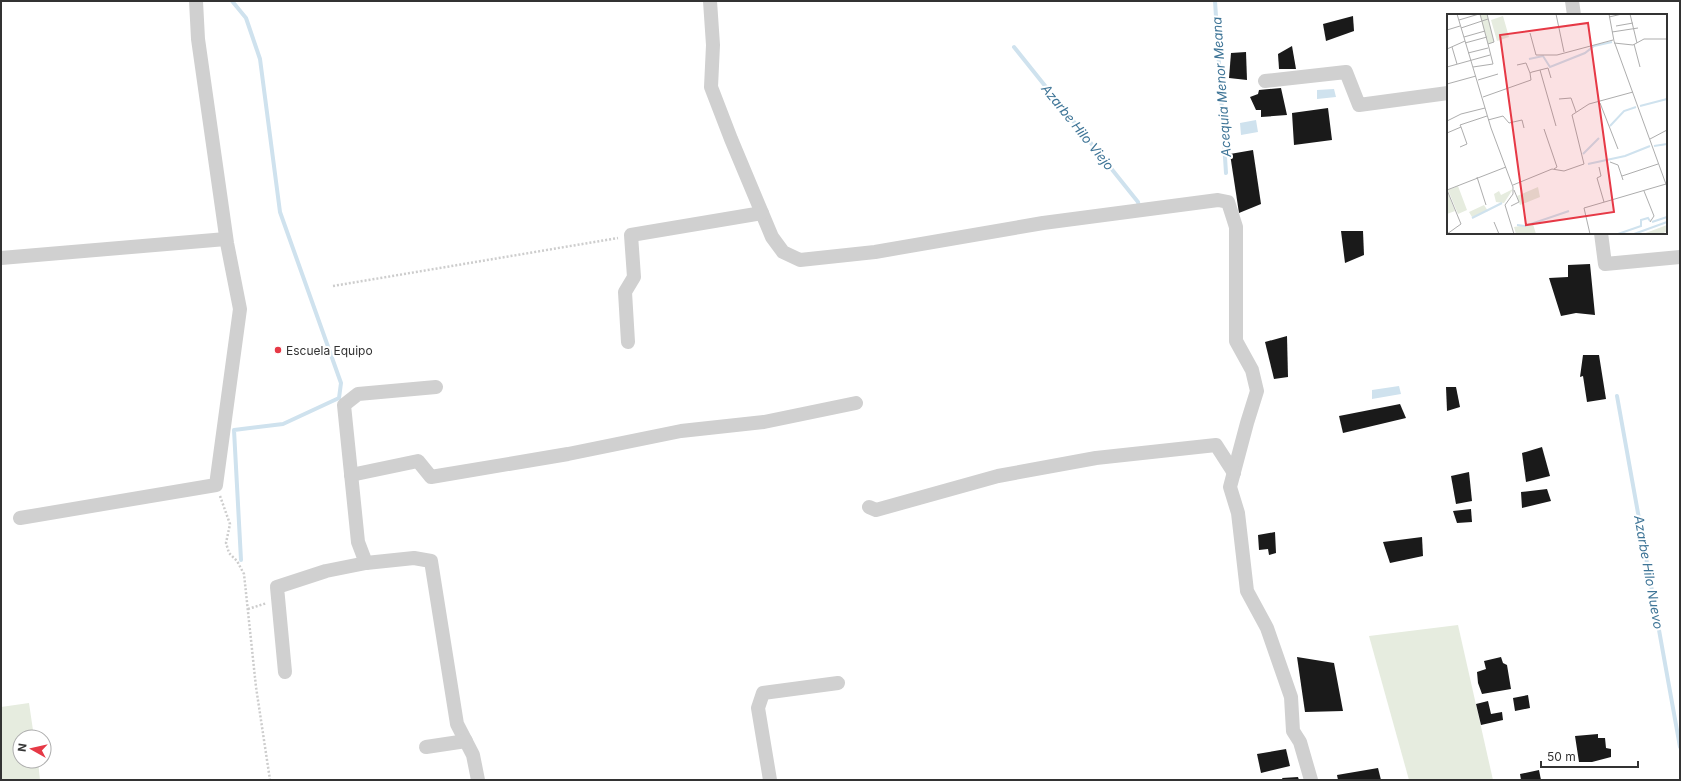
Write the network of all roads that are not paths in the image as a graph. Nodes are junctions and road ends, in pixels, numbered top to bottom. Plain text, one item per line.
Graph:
1 (196, 1) edge
2 (710, 1) edge
3 (1572, 1) edge
4 (1574, 14) edge
5 (1265, 81) dead end
6 (1447, 93) edge
7 (762, 213) junction
8 (1601, 234) edge
9 (226, 239) junction
10 (1680, 256) edge
11 (1, 258) edge
12 (628, 342) dead end
13 (436, 387) dead end
14 (856, 403) dead end
15 (1234, 473) junction
16 (351, 475) junction
17 (869, 507) dead end
18 (20, 518) dead end
19 (366, 563) junction
20 (285, 672) dead end
21 (838, 683) dead end
22 (466, 741) junction
23 (426, 747) dead end
24 (478, 780) edge
25 (770, 780) edge
26 (1311, 780) edge

1 - 9 street
2 - 7 street
3 - 4 street
5 - 6 street
7 - 12 street
7 - 15 street
8 - 10 street
9 - 11 street
9 - 18 street
13 - 16 street
14 - 16 street
15 - 17 street
15 - 26 street
16 - 19 street
19 - 20 street
19 - 22 street
21 - 25 street
22 - 23 street
22 - 24 street

